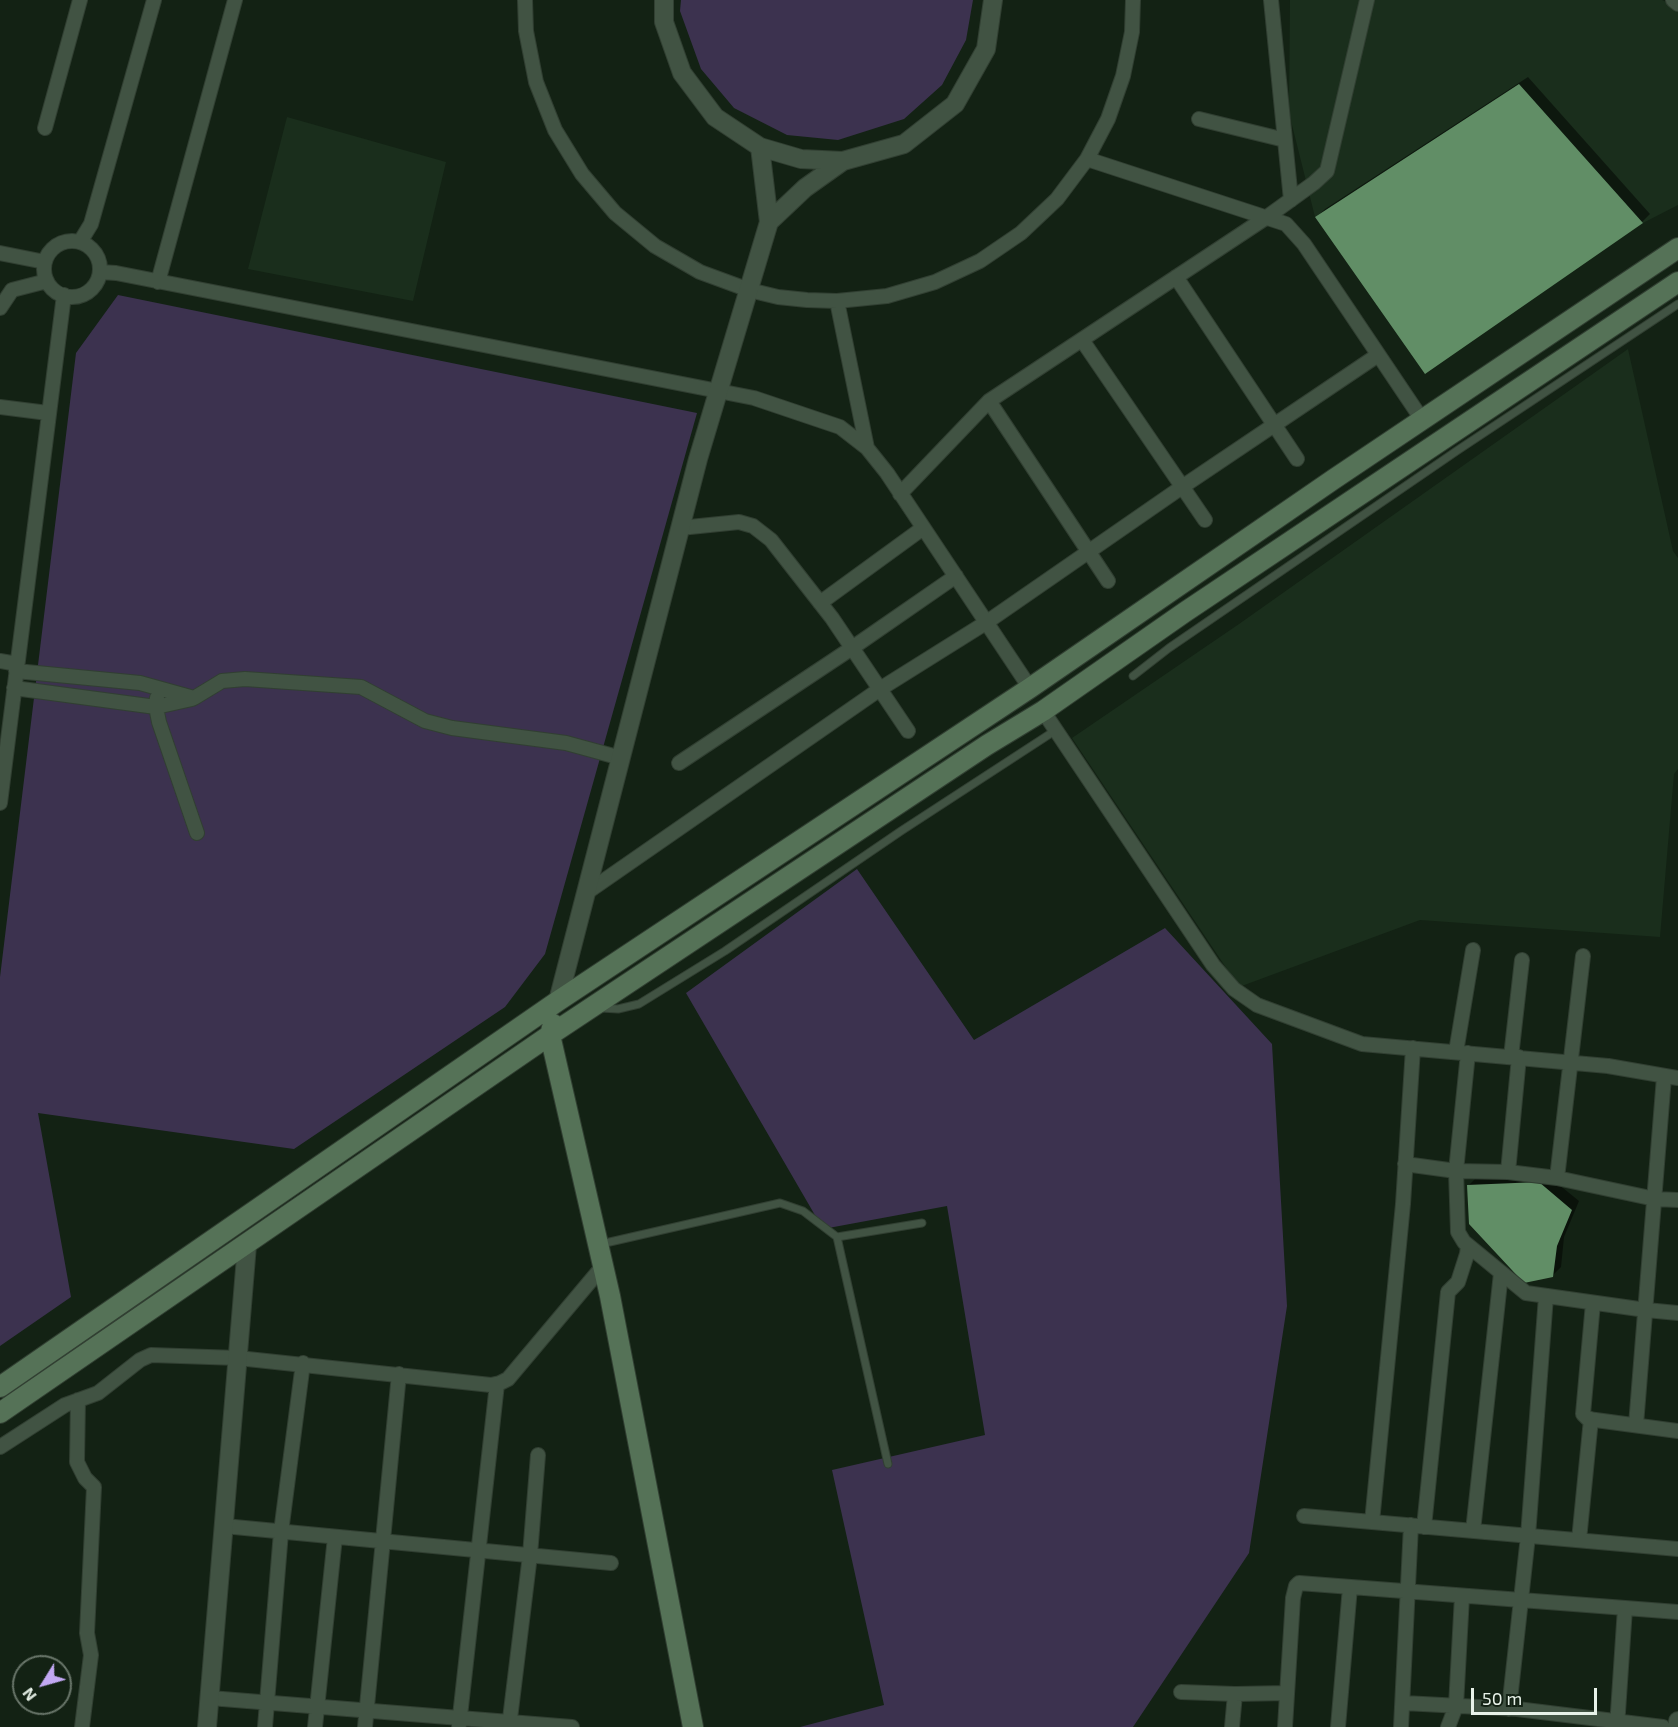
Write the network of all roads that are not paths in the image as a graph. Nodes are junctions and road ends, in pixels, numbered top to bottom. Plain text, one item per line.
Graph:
1 (80, 0) edge
2 (154, 0) edge
3 (234, 0) edge
4 (525, 0) edge
5 (664, 0) edge
6 (993, 0) edge
7 (1133, 0) edge
8 (1271, 0) edge
9 (1367, 0) edge
10 (1673, 0) edge
11 (1678, 4) edge
12 (1199, 118) dead end
13 (45, 128) dead end
14 (1285, 140) junction
15 (760, 147) junction
16 (1087, 159) junction
17 (843, 161) junction
18 (1290, 200) junction
19 (1267, 217) junction
20 (770, 222) junction
21 (80, 242) junction
22 (1678, 248) edge
23 (0, 253) edge
24 (45, 262) junction
25 (1652, 265) junction
26 (100, 272) junction
27 (1176, 277) junction
28 (47, 280) junction
29 (158, 282) junction
30 (749, 290) junction
31 (1675, 292) edge
32 (64, 295) junction
33 (837, 301) junction
34 (0, 308) edge
35 (1082, 340) junction
36 (1378, 355) junction
37 (719, 391) junction
38 (989, 401) junction
39 (0, 407) edge
40 (48, 413) junction
41 (1423, 421) junction
42 (1274, 424) junction
43 (867, 448) junction
44 (1297, 459) dead end
45 (1182, 487) junction
46 (900, 494) junction
47 (1205, 520) dead end
48 (681, 528) junction
49 (923, 528) junction
50 (1089, 552) junction
51 (956, 576) junction
52 (1108, 581) dead end
53 (1170, 591) junction
54 (820, 603) junction
55 (1185, 612) junction
56 (987, 622) junction
57 (1166, 626) junction
58 (1178, 642) junction
59 (852, 648) junction
60 (0, 661) edge
61 (17, 668) junction
62 (1133, 676) dead end
63 (14, 688) junction
64 (159, 688) junction
65 (1030, 688) junction
66 (880, 689) junction
67 (194, 698) junction
68 (156, 707) junction
69 (1043, 711) junction
70 (1056, 730) junction
71 (908, 731) dead end
72 (621, 758) junction
73 (679, 763) dead end
74 (0, 802) edge
75 (197, 833) dead end
76 (586, 893) junction
77 (1473, 950) dead end
78 (1583, 956) dead end
79 (1522, 960) dead end
80 (558, 1001) junction
81 (592, 1008) junction
82 (550, 1035) junction
83 (1413, 1048) junction
84 (1462, 1052) junction
85 (1515, 1057) junction
86 (1571, 1062) junction
87 (1671, 1077) edge
88 (1405, 1164) junction
89 (1456, 1171) junction
90 (1508, 1172) junction
91 (1557, 1178) junction
92 (1655, 1199) junction
93 (1678, 1200) edge
94 (922, 1223) dead end
95 (837, 1237) junction
96 (247, 1245) junction
97 (598, 1245) junction
98 (1468, 1246) junction
99 (603, 1266) junction
100 (1501, 1273) junction
101 (1546, 1296) junction
102 (1593, 1303) junction
103 (1646, 1310) junction
104 (1678, 1313) edge
105 (238, 1358) junction
106 (303, 1363) junction
107 (399, 1374) junction
108 (497, 1384) junction
109 (0, 1387) edge
110 (78, 1400) junction
111 (0, 1413) edge
112 (1591, 1419) junction
113 (1636, 1425) junction
114 (1678, 1431) edge
115 (0, 1447) edge
116 (538, 1455) dead end
117 (888, 1464) dead end
118 (1304, 1516) dead end
119 (1372, 1522) junction
120 (224, 1526) junction
121 (1417, 1526) junction
122 (1473, 1531) junction
123 (281, 1532) junction
124 (1528, 1536) junction
125 (335, 1537) junction
126 (1579, 1540) junction
127 (383, 1541) junction
128 (1678, 1549) edge
129 (477, 1550) junction
130 (530, 1555) junction
131 (611, 1563) dead end
132 (1350, 1587) junction
133 (1407, 1592) junction
134 (1462, 1596) junction
135 (1520, 1600) junction
136 (1625, 1608) junction
137 (1678, 1612) edge
138 (1181, 1692) dead end
139 (1287, 1693) junction
140 (1235, 1694) junction
141 (210, 1698) junction
142 (267, 1703) junction
143 (1404, 1703) junction
144 (1456, 1706) junction
145 (318, 1707) junction
146 (1509, 1709) junction
147 (367, 1711) junction
148 (1678, 1721) edge
149 (459, 1723) edge
150 (509, 1724) edge
151 (1617, 1724) edge
152 (82, 1727) edge
153 (207, 1727) edge
154 (265, 1727) edge
155 (315, 1727) edge
156 (365, 1727) edge
157 (572, 1727) edge
158 (693, 1727) edge
159 (1232, 1727) edge
160 (1285, 1727) edge
161 (1338, 1727) edge
162 (1401, 1727) edge
163 (1448, 1727) edge
164 (1663, 1727) edge
165 (1677, 1727) edge

1 - 13 street
2 - 21 street
3 - 29 street
4 - 30 street
5 - 15 street
6 - 17 street
7 - 16 street
8 - 14 street
9 - 18 street
10 - 11 street
12 - 14 street
14 - 18 street
15 - 17 street
15 - 20 street
16 - 19 street
16 - 33 street
17 - 20 street
18 - 19 street
19 - 27 street
19 - 36 street
20 - 30 street
21 - 24 street
21 - 26 street
22 - 25 main road
23 - 24 street
24 - 28 street
25 - 31 main road
25 - 41 main road
26 - 29 street
26 - 32 street
27 - 35 street
27 - 42 street
28 - 32 street
28 - 34 street
29 - 37 street
30 - 33 street
30 - 37 street
31 - 55 main road
31 - 58 lane
32 - 40 street
33 - 43 street
35 - 38 street
35 - 45 street
36 - 41 street
36 - 42 street
37 - 43 street
37 - 48 street
38 - 46 street
38 - 50 street
39 - 40 street
40 - 61 street
41 - 53 main road
42 - 44 street
42 - 45 street
43 - 46 street
45 - 47 street
45 - 50 street
46 - 49 street
48 - 54 street
48 - 72 street
49 - 51 street
49 - 54 street
50 - 52 street
50 - 56 street
51 - 56 street
51 - 59 street
53 - 55 main road
53 - 65 main road
54 - 59 street
55 - 57 main road
56 - 65 street
56 - 66 street
57 - 58 lane
57 - 69 main road
58 - 62 lane
59 - 66 street
59 - 73 street
60 - 61 street
61 - 63 street
61 - 64 street
63 - 68 street
63 - 74 street
64 - 67 street
64 - 68 street
65 - 80 main road
66 - 71 street
66 - 76 street
67 - 68 street
67 - 72 street
68 - 75 street
69 - 70 street
69 - 81 main road
70 - 81 lane
70 - 83 street
72 - 76 street
76 - 80 street
77 - 84 street
78 - 86 street
79 - 85 street
80 - 82 main road
80 - 109 main road
81 - 82 main road
82 - 96 main road
82 - 97 main road
83 - 84 street
83 - 88 street
84 - 85 street
84 - 89 street
85 - 86 street
85 - 90 street
86 - 87 street
86 - 91 street
87 - 92 street
88 - 89 street
88 - 119 street
89 - 90 street
89 - 98 street
90 - 91 street
91 - 92 street
92 - 93 street
92 - 103 street
94 - 95 lane
95 - 97 lane
95 - 117 lane
96 - 105 street
96 - 111 main road
97 - 99 main road
98 - 100 street
98 - 121 street
99 - 108 street
99 - 158 main road
100 - 101 street
100 - 122 street
101 - 102 street
101 - 124 street
102 - 103 street
102 - 112 street
103 - 104 street
103 - 113 street
105 - 106 street
105 - 110 street
105 - 120 street
106 - 107 street
106 - 123 street
107 - 108 street
107 - 127 street
108 - 129 street
110 - 115 street
110 - 152 street
112 - 113 street
112 - 126 street
113 - 114 street
116 - 130 street
118 - 119 street
119 - 121 street
120 - 123 street
120 - 141 street
121 - 122 street
121 - 133 street
122 - 124 street
123 - 125 street
123 - 142 street
124 - 126 street
124 - 135 street
125 - 127 street
125 - 145 street
126 - 128 street
127 - 129 street
127 - 147 street
129 - 130 street
129 - 149 street
130 - 131 street
130 - 150 street
132 - 133 street
132 - 139 street
132 - 161 street
133 - 134 street
133 - 143 street
134 - 135 street
134 - 144 street
135 - 136 street
135 - 146 street
136 - 137 street
136 - 151 street
138 - 140 street
139 - 140 street
139 - 160 street
140 - 159 street
141 - 142 street
141 - 153 street
142 - 145 street
142 - 154 street
143 - 144 street
143 - 162 street
144 - 146 street
144 - 163 street
145 - 147 street
145 - 155 street
146 - 151 street
147 - 149 street
147 - 156 street
148 - 165 street
149 - 150 street
150 - 157 street
151 - 164 street

